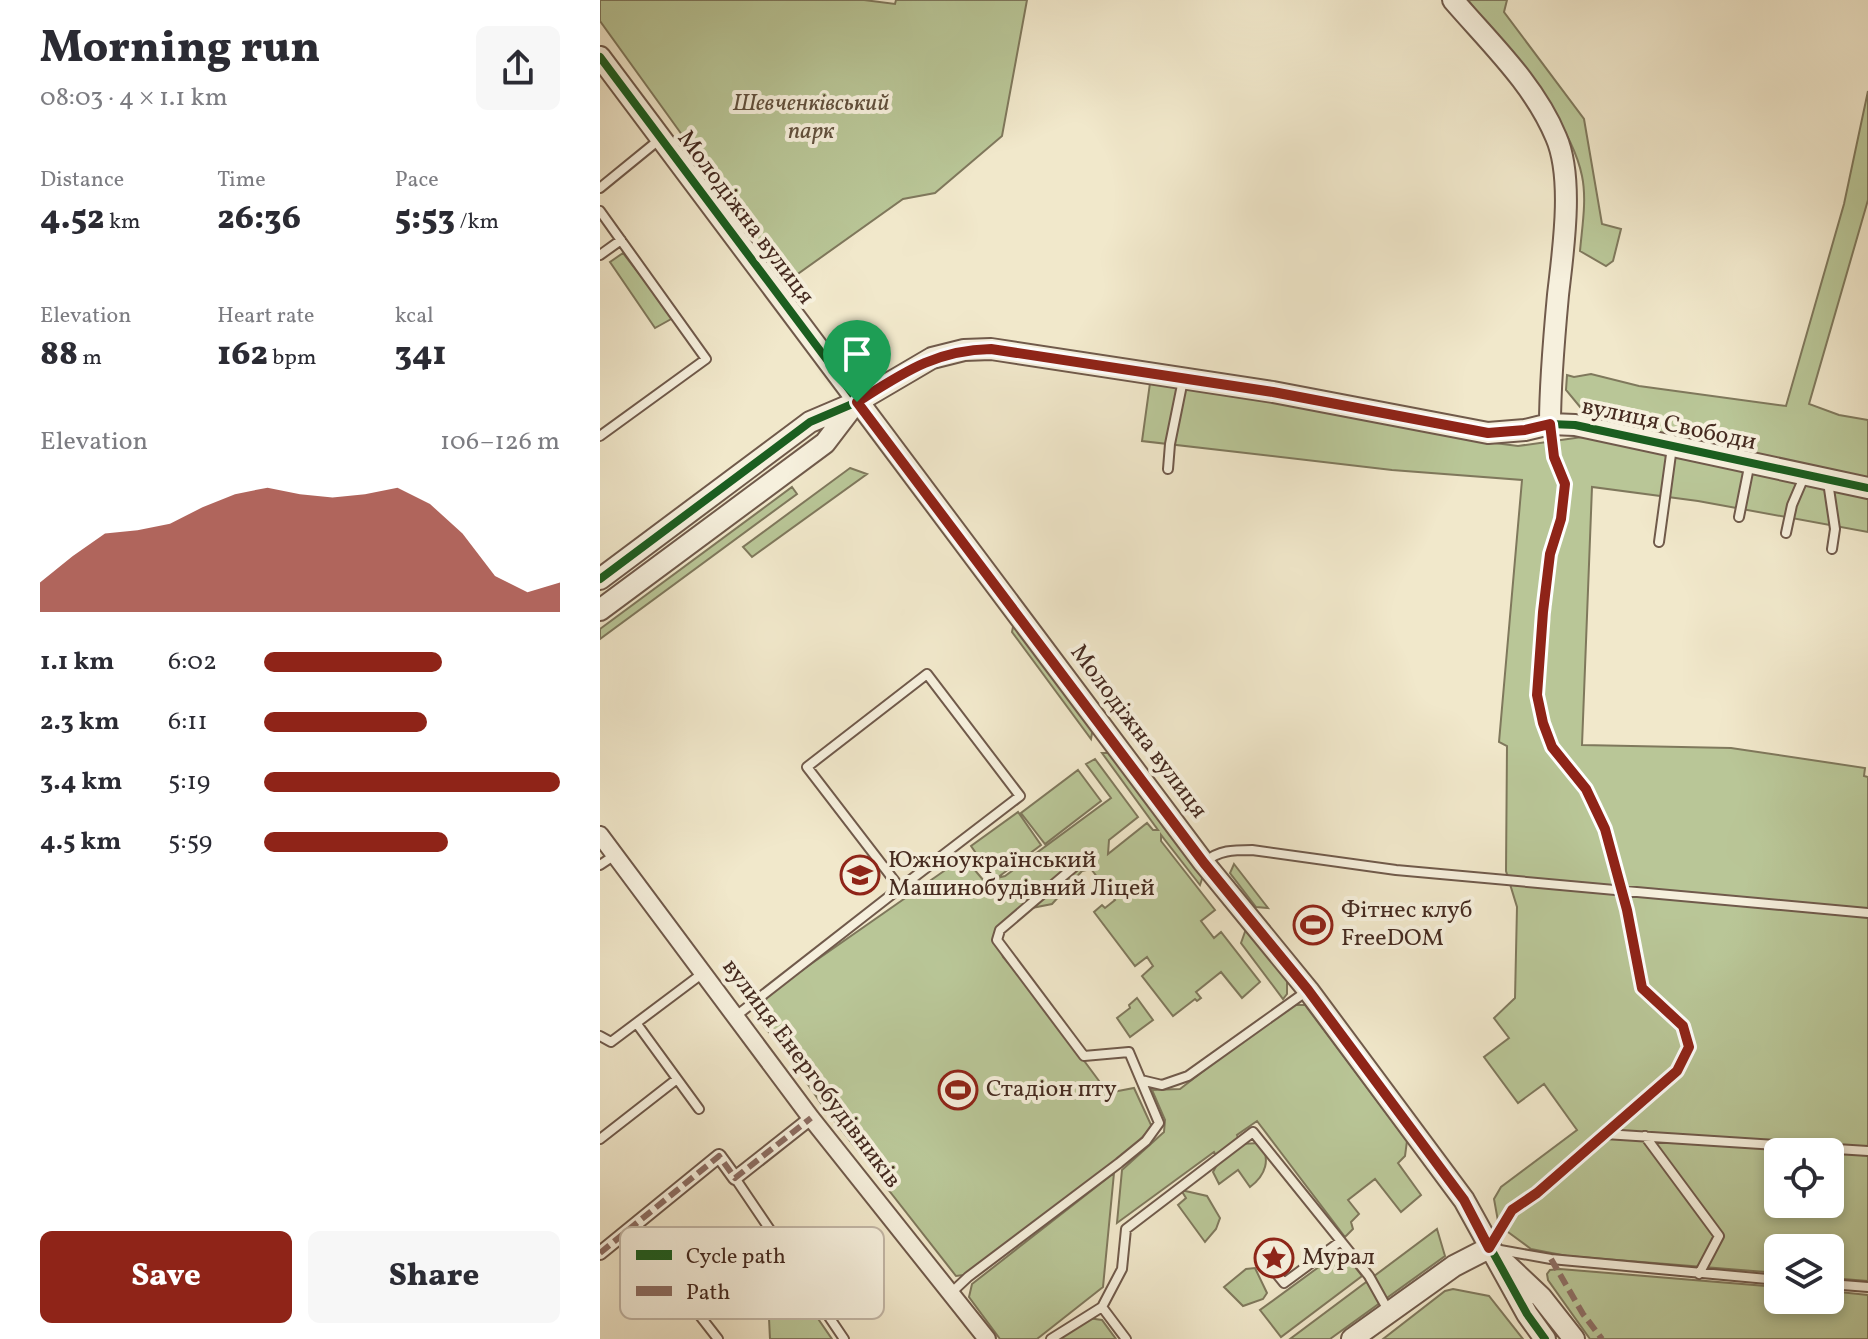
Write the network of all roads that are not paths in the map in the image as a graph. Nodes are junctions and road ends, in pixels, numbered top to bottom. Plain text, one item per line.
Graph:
1 (1453, 0) edge
2 (600, 57) edge
3 (660, 138) junction
4 (600, 188) edge
5 (600, 211) edge
6 (621, 240) junction
7 (600, 255) edge
8 (1183, 379) junction
9 (857, 402) junction
10 (1550, 424) junction
11 (600, 436) edge
12 (1673, 445) junction
13 (1750, 462) junction
14 (1168, 469) dead end
15 (1805, 474) junction
16 (1827, 479) junction
17 (1868, 488) edge
18 (1739, 517) dead end
19 (1786, 533) dead end
20 (1659, 542) dead end
21 (1832, 549) dead end
22 (600, 579) edge
23 (600, 610) edge
24 (600, 835) edge
25 (615, 855) junction
26 (1081, 861) dead end
27 (1204, 863) junction
28 (600, 865) edge
29 (900, 888) junction
30 (1622, 890) junction
31 (1868, 913) edge
32 (703, 973) junction
33 (1308, 990) junction
34 (735, 1017) junction
35 (637, 1024) junction
36 (600, 1036) edge
37 (677, 1079) junction
38 (1141, 1080) junction
39 (699, 1109) dead end
40 (811, 1118) junction
41 (1605, 1134) junction
42 (1645, 1136) junction
43 (600, 1139) edge
44 (1868, 1151) edge
45 (735, 1178) junction
46 (632, 1227) edge
47 (769, 1227) edge
48 (620, 1237) edge
49 (1341, 1241) junction
50 (1489, 1248) junction
51 (600, 1253) edge
52 (1266, 1261) dead end
53 (1699, 1274) junction
54 (1764, 1279) edge
55 (1844, 1285) edge
56 (1868, 1287) edge
57 (951, 1293) junction
58 (1102, 1307) junction
59 (1389, 1311) junction
60 (702, 1319) edge
61 (831, 1319) edge
62 (718, 1339) edge
63 (844, 1339) edge
64 (987, 1339) edge
65 (1051, 1339) edge
66 (1126, 1339) edge
67 (1352, 1339) edge
68 (1545, 1339) edge
69 (1574, 1339) edge

1 - 10 street
2 - 3 street, Молодіжна вулиця
3 - 4 lane
3 - 9 street, Молодіжна вулиця
5 - 6 lane
6 - 7 lane
6 - 11 lane
8 - 9 street, вулиця Свободи
8 - 10 street, вулиця Свободи
8 - 14 lane
9 - 22 street
9 - 23 street
9 - 27 street, Молодіжна вулиця
10 - 12 street, вулиця Свободи
10 - 30 lane
12 - 13 street, вулиця Свободи
12 - 20 lane
13 - 15 street, вулиця Свободи
13 - 18 lane
15 - 16 street, вулиця Свободи
15 - 19 lane
16 - 17 street, вулиця Свободи
16 - 21 lane
24 - 25 street, вулиця Енергобудівників
25 - 28 lane
25 - 32 street, вулиця Енергобудівників
26 - 38 lane
27 - 30 lane
27 - 33 street, Молодіжна вулиця
29 - 29 lane
29 - 34 lane
30 - 31 lane
30 - 41 lane
32 - 34 street, вулиця Енергобудівників
32 - 35 lane
33 - 38 lane
33 - 50 street, Молодіжна вулиця
34 - 40 street, вулиця Енергобудівників
35 - 36 lane
35 - 37 lane
37 - 39 lane
37 - 43 lane
38 - 57 lane
40 - 45 street
40 - 57 street, вулиця Енергобудівників
41 - 42 lane
41 - 50 lane
42 - 44 lane
42 - 53 lane
45 - 46 street
45 - 47 lane
48 - 51 street
49 - 52 lane
49 - 58 lane
49 - 59 lane
50 - 53 lane
50 - 59 street
50 - 68 street, Молодіжна вулиця
50 - 69 street
53 - 54 lane
55 - 56 lane
57 - 64 street, вулиця Енергобудівників
58 - 65 lane
58 - 66 lane
59 - 67 street
60 - 62 lane
61 - 63 lane

